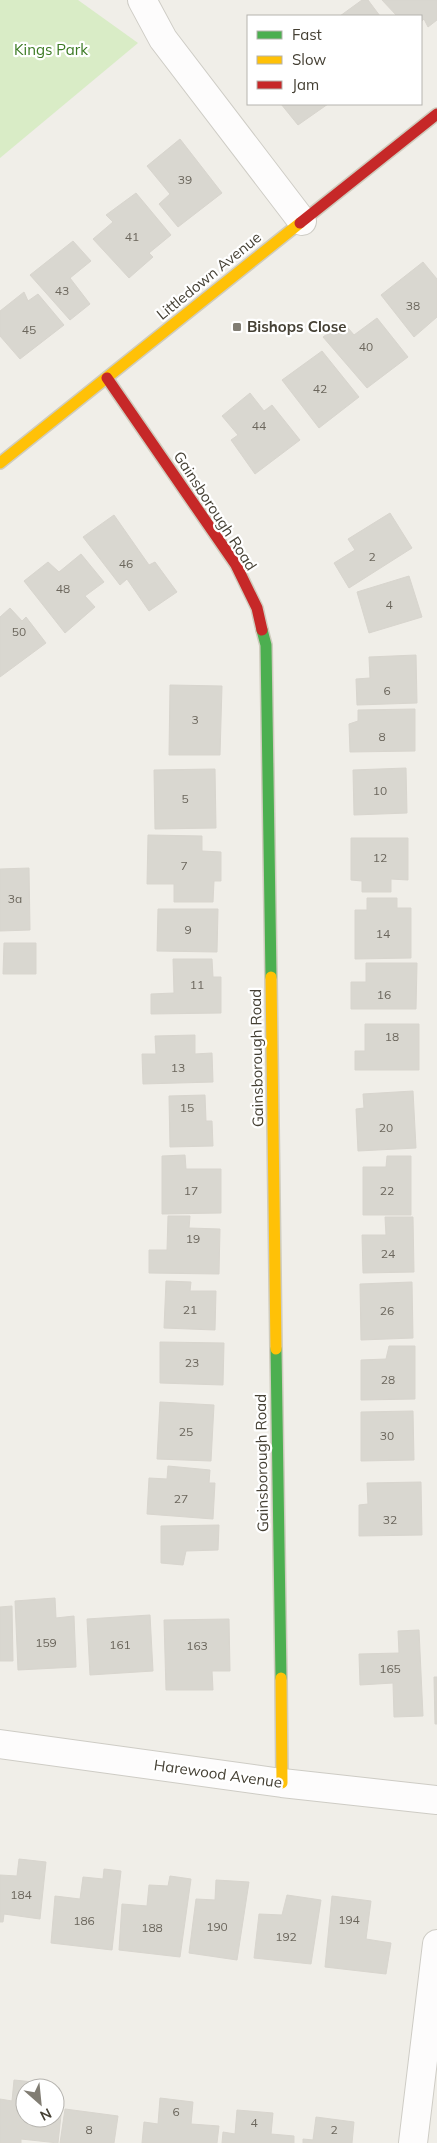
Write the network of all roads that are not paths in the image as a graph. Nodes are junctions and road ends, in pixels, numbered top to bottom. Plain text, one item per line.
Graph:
1 (142, 0) edge
2 (437, 114) edge
3 (302, 221) junction
4 (107, 378) junction
5 (0, 463) edge
6 (0, 1744) edge
7 (282, 1783) junction
8 (437, 1800) edge
9 (437, 1944) edge
10 (413, 2143) edge

1 - 3 street
2 - 3 street, Littledown Avenue
3 - 4 street, Littledown Avenue
4 - 5 street, Littledown Avenue
4 - 7 street, Gainsborough Road
6 - 7 street, Harewood Avenue
7 - 8 street, Harewood Avenue
9 - 10 street

